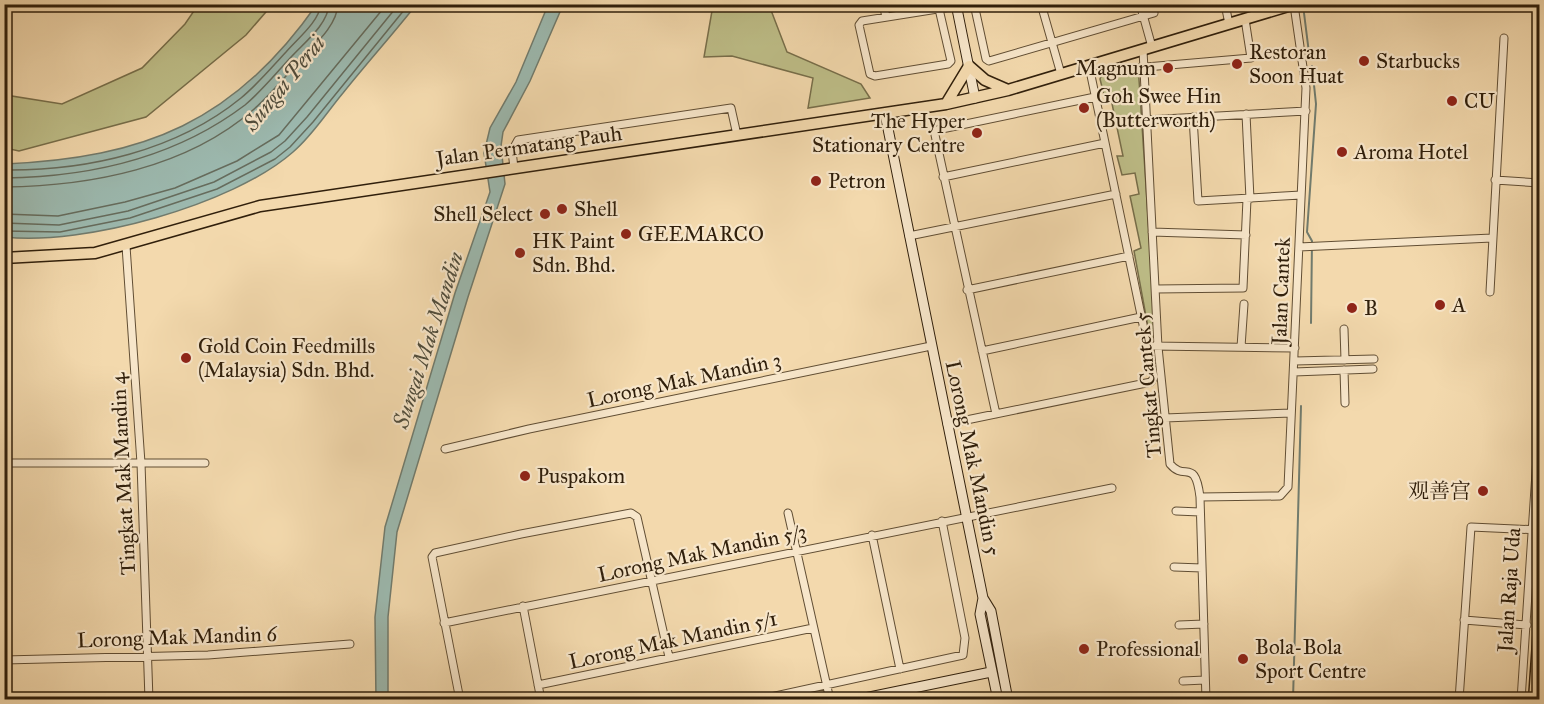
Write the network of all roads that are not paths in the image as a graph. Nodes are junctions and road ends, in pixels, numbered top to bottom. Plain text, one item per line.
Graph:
1 (883, 4) edge
2 (969, 4) edge
3 (974, 4) edge
4 (1041, 4) edge
5 (1140, 4) edge
6 (1225, 4) edge
7 (956, 5) edge
8 (1294, 5) edge
9 (939, 9) junction
10 (1154, 13) dead end
11 (1143, 16) junction
12 (885, 17) junction
13 (1245, 19) junction
14 (1229, 24) junction
15 (1504, 38) dead end
16 (1052, 44) junction
17 (1148, 48) junction
18 (969, 66) junction
19 (1089, 66) junction
20 (1146, 67) junction
21 (1061, 74) junction
22 (1008, 90) junction
23 (1095, 97) junction
24 (975, 98) junction
25 (946, 104) junction
26 (1305, 111) junction
27 (885, 114) junction
28 (1246, 114) junction
29 (1193, 117) junction
30 (1146, 120) junction
31 (736, 135) junction
32 (1105, 143) junction
33 (509, 168) junction
34 (943, 177) junction
35 (1495, 180) junction
36 (1539, 183) edge
37 (1116, 194) junction
38 (1301, 195) junction
39 (1249, 199) junction
40 (954, 227) junction
41 (1152, 232) junction
42 (1246, 234) junction
43 (909, 236) junction
44 (1492, 238) junction
45 (126, 246) junction
46 (1302, 247) junction
47 (1129, 256) junction
48 (4, 258) edge
49 (1156, 289) junction
50 (968, 290) junction
51 (1490, 292) dead end
52 (1244, 303) dead end
53 (1142, 317) junction
54 (1344, 329) dead end
55 (1147, 345) junction
56 (931, 346) junction
57 (1158, 347) junction
58 (1241, 347) junction
59 (1295, 348) junction
60 (982, 351) junction
61 (1374, 359) dead end
62 (1346, 360) junction
63 (1295, 361) junction
64 (1373, 369) dead end
65 (1344, 370) junction
66 (1294, 372) junction
67 (1345, 403) dead end
68 (1539, 412) edge
69 (1291, 413) junction
70 (996, 414) junction
71 (1165, 418) junction
72 (947, 424) junction
73 (445, 449) dead end
74 (4, 463) edge
75 (141, 463) junction
76 (205, 463) dead end
77 (1112, 488) dead end
78 (1200, 497) junction
79 (1176, 512) dead end
80 (1200, 512) junction
81 (788, 513) dead end
82 (966, 515) junction
83 (942, 521) junction
84 (1536, 530) edge
85 (872, 535) junction
86 (796, 551) junction
87 (1174, 567) dead end
88 (1202, 568) junction
89 (652, 580) junction
90 (984, 598) junction
91 (523, 606) junction
92 (1539, 614) edge
93 (1464, 620) junction
94 (444, 623) junction
95 (1204, 624) junction
96 (1179, 625) dead end
97 (1527, 625) junction
98 (813, 628) junction
99 (350, 644) dead end
100 (1000, 650) junction
101 (988, 653) junction
102 (147, 656) junction
103 (669, 657) junction
104 (4, 660) edge
105 (900, 669) junction
106 (991, 672) junction
107 (959, 678) junction
108 (1205, 680) junction
109 (1183, 681) dead end
110 (538, 685) junction
111 (826, 686) junction
112 (1003, 696) edge
113 (149, 699) edge
114 (460, 699) edge
115 (541, 699) edge
116 (757, 699) edge
117 (830, 699) edge
118 (855, 699) edge
119 (1206, 699) edge
120 (1459, 699) edge
121 (1521, 699) edge
122 (1534, 699) edge

1 - 12 street
2 - 7 street
3 - 16 street
4 - 16 street
5 - 11 street
6 - 14 street
7 - 9 street
7 - 18 street
8 - 13 main road, Jalan Permatang Pauh
8 - 26 street, Jalan Cantek
9 - 12 street
9 - 12 street
10 - 11 street
11 - 16 street
11 - 17 street
13 - 14 main road, Jalan Permatang Pauh
13 - 20 street
14 - 17 main road, Jalan Permatang Pauh
15 - 35 street
16 - 21 street
17 - 19 main road, Jalan Permatang Pauh
17 - 20 street, Tingkat Cantek 5
18 - 22 main road
18 - 24 street
18 - 25 main road
19 - 21 main road, Jalan Permatang Pauh
19 - 23 street
20 - 30 street, Tingkat Cantek 5
21 - 22 main road, Jalan Permatang Pauh
22 - 24 main road, Jalan Permatang Pauh
23 - 32 street
23 - 34 street
24 - 25 main road, Jalan Permatang Pauh
25 - 27 main road, Jalan Permatang Pauh
26 - 28 street
26 - 38 street, Jalan Cantek
27 - 31 main road, Jalan Permatang Pauh
27 - 43 street, Lorong Mak Mandin 5
28 - 29 street
28 - 39 street
29 - 30 street
29 - 39 street
30 - 41 street, Tingkat Cantek 5
31 - 33 main road, Jalan Permatang Pauh
31 - 33 street
32 - 34 street
32 - 37 street
33 - 45 main road, Jalan Permatang Pauh
34 - 40 street
35 - 36 street
35 - 44 street
37 - 40 street
37 - 47 street
38 - 39 street
38 - 46 street, Jalan Cantek
39 - 42 street
40 - 43 street
40 - 50 street
41 - 42 street
41 - 49 street, Tingkat Cantek 5
42 - 49 street
43 - 56 street, Lorong Mak Mandin 5
44 - 46 street
44 - 51 street
45 - 48 main road, Jalan Permatang Pauh
45 - 75 street, Tingkat Mak Mandin 4
46 - 59 street, Jalan Cantek
47 - 50 street
47 - 53 street
49 - 57 street, Tingkat Cantek 5
50 - 60 street
52 - 58 street
53 - 55 street
53 - 60 street
54 - 62 street
55 - 57 street
55 - 70 street
56 - 72 street, Lorong Mak Mandin 5
56 - 73 street, Lorong Mak Mandin 3
57 - 58 street
57 - 71 street, Tingkat Cantek 5
58 - 59 street
59 - 63 street, Jalan Cantek
60 - 70 street
61 - 62 street
62 - 63 street
63 - 66 street, Jalan Cantek
64 - 65 street
65 - 66 street
65 - 67 street
66 - 69 street, Jalan Cantek
68 - 84 street, Jalan Raja Uda
69 - 71 street
69 - 78 street, Jalan Cantek
70 - 72 street
71 - 78 street, Tingkat Cantek 5
72 - 82 street, Lorong Mak Mandin 5
74 - 75 street
75 - 76 street
75 - 102 street, Tingkat Mak Mandin 4
77 - 82 street, Lorong Mak Mandin 5/3
78 - 80 street, Tingkat Cantek 5
79 - 80 street
80 - 88 street, Tingkat Cantek 5
81 - 86 street
82 - 83 street, Lorong Mak Mandin 5/3
82 - 90 street, Lorong Mak Mandin 5
83 - 85 street, Lorong Mak Mandin 5/3
83 - 105 street
84 - 93 street, Jalan Raja Uda
84 - 97 street, Jalan Raja Uda
85 - 86 street, Lorong Mak Mandin 5/3
85 - 105 street
86 - 89 street, Lorong Mak Mandin 5/3
86 - 98 street
87 - 88 street
88 - 95 street, Tingkat Cantek 5
89 - 91 street, Lorong Mak Mandin 5/3
89 - 94 street
89 - 103 street
90 - 100 street
90 - 101 street, Lorong Mak Mandin 5
91 - 94 street, Lorong Mak Mandin 5/3
91 - 110 street
92 - 122 main road, Jalan Raja Uda
93 - 97 street
93 - 120 street, Jalan Raja Uda
94 - 114 street
95 - 96 street
95 - 108 street, Tingkat Cantek 5
97 - 121 street, Jalan Raja Uda
98 - 103 street, Lorong Mak Mandin 5/1
98 - 111 street
99 - 102 street, Lorong Mak Mandin 6
100 - 106 street
100 - 112 street
101 - 106 street, Lorong Mak Mandin 5
101 - 107 street
102 - 104 street, Lorong Mak Mandin 6
102 - 113 street, Tingkat Mak Mandin 4
103 - 110 street, Lorong Mak Mandin 5/1
105 - 111 street
106 - 107 street
106 - 112 street, Lorong Mak Mandin 5
107 - 112 street
107 - 118 street
108 - 109 street
108 - 119 street, Tingkat Cantek 5
110 - 115 street
111 - 116 street
111 - 117 street

